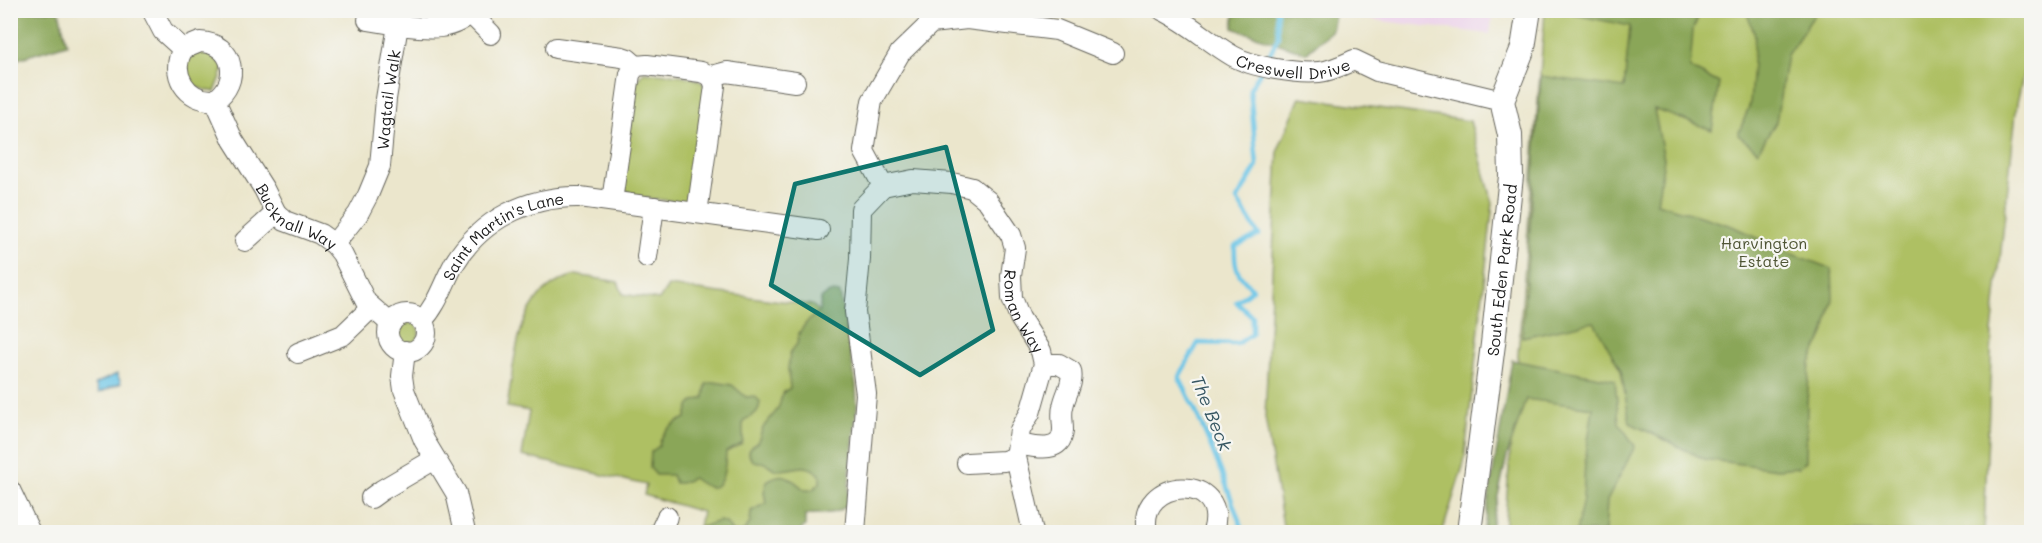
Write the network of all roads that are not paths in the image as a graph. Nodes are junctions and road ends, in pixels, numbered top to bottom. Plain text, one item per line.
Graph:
1 (152, 10) edge
2 (1162, 10) edge
3 (1529, 10) edge
4 (472, 12) edge
5 (368, 20) dead end
6 (398, 25) junction
7 (491, 34) dead end
8 (556, 48) dead end
9 (183, 49) junction
10 (1113, 53) dead end
11 (636, 66) junction
12 (712, 76) junction
13 (795, 82) dead end
14 (215, 100) junction
15 (1502, 101) junction
16 (884, 186) junction
17 (612, 201) junction
18 (654, 207) junction
19 (276, 213) junction
20 (697, 213) junction
21 (819, 230) dead end
22 (245, 241) dead end
23 (334, 244) junction
24 (647, 257) dead end
25 (371, 308) junction
26 (422, 321) junction
27 (391, 324) junction
28 (405, 351) junction
29 (298, 353) dead end
30 (1044, 364) junction
31 (1017, 451) junction
32 (435, 459) junction
33 (967, 464) dead end
34 (10, 490) edge
35 (371, 498) dead end
36 (30, 532) edge
37 (465, 532) edge
38 (855, 532) edge
39 (1033, 532) edge
40 (1147, 532) edge
41 (1213, 532) edge
42 (1468, 532) edge

1 - 9 street
2 - 15 street, Creswell Drive
3 - 15 main road
4 - 6 street
4 - 7 street
5 - 6 street
6 - 23 street, Wagtail Walk
8 - 11 street
9 - 14 street
9 - 14 street
10 - 16 street
11 - 12 street
11 - 17 street
12 - 13 street
12 - 20 street
14 - 19 street, Bucknall Way
15 - 42 main road, South Eden Park Road
16 - 30 street, Roman Way
16 - 38 street
17 - 18 street, Saint Martin's Lane
17 - 26 street, Saint Martin's Lane
18 - 20 street, Saint Martin's Lane
18 - 24 street
19 - 22 street
19 - 23 street, Bucknall Way
20 - 21 street, Saint Martin's Lane
23 - 25 street, Bucknall Way
25 - 27 street, Bucknall Way
25 - 29 street
26 - 27 street
26 - 28 street
27 - 28 street
28 - 32 street
30 - 31 street, Roman Way
30 - 31 street
31 - 33 street
31 - 39 street
32 - 35 street
32 - 37 street
34 - 36 street
40 - 41 street

